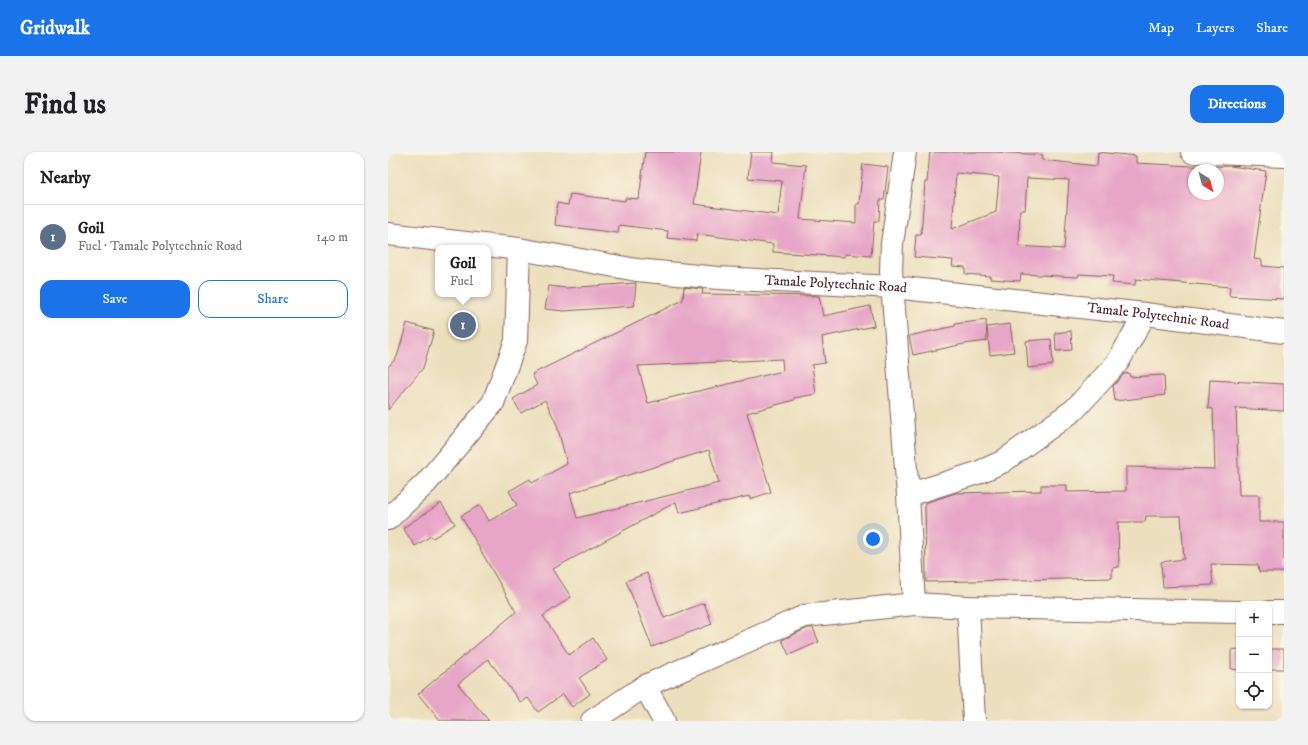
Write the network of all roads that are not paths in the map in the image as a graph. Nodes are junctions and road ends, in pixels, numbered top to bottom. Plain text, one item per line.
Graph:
1 (905, 152) edge
2 (1192, 152) edge
3 (1284, 156) edge
4 (388, 234) edge
5 (484, 245) edge
6 (491, 246) edge
7 (519, 249) junction
8 (892, 287) junction
9 (1145, 314) junction
10 (1284, 332) edge
11 (908, 495) junction
12 (388, 519) edge
13 (914, 604) junction
14 (968, 607) junction
15 (1236, 612) edge
16 (1272, 612) edge
17 (1284, 612) edge
18 (645, 686) junction
19 (592, 721) edge
20 (664, 721) edge
21 (974, 721) edge

1 - 8 street
2 - 3 street
4 - 5 street, Tamale Polytechnic Road
6 - 7 street, Tamale Polytechnic Road
7 - 8 street, Tamale Polytechnic Road
7 - 12 street
8 - 9 street, Tamale Polytechnic Road
8 - 11 street
9 - 10 street, Tamale Polytechnic Road
9 - 11 street
11 - 13 street
13 - 14 street
13 - 18 street
14 - 15 street
14 - 21 street
16 - 17 street
18 - 19 street
18 - 20 street

